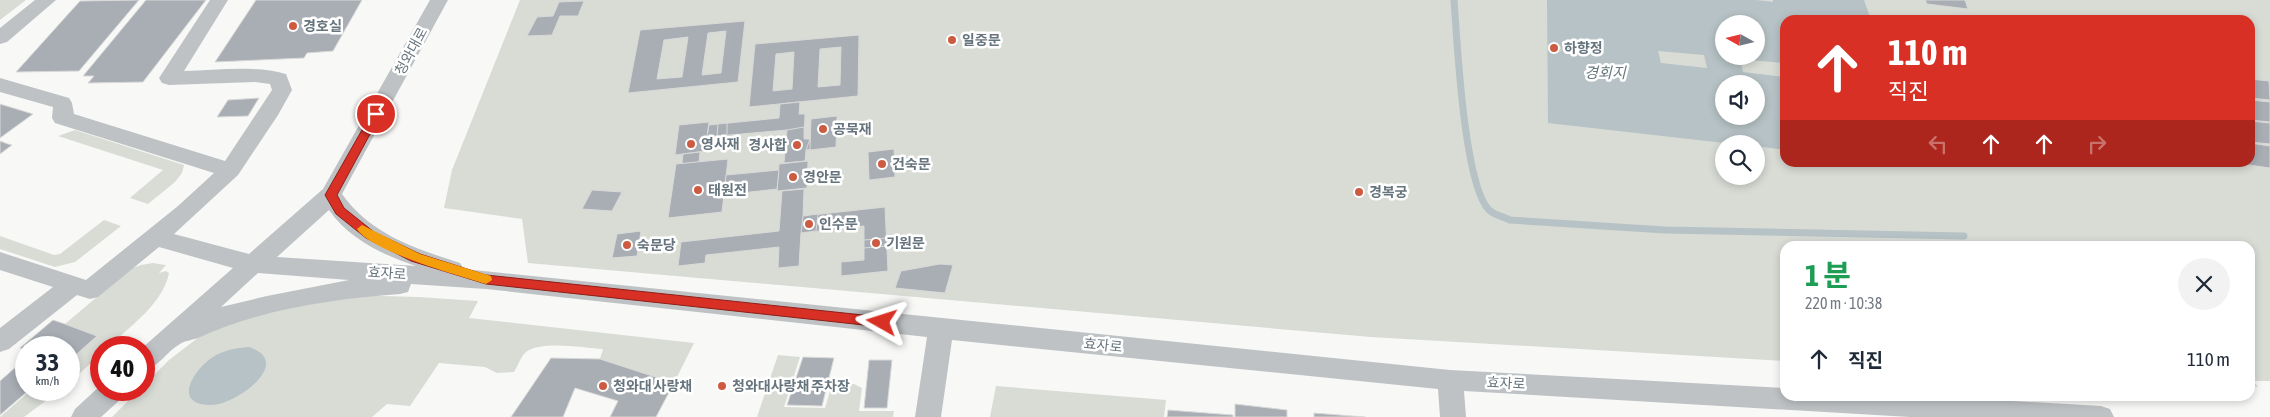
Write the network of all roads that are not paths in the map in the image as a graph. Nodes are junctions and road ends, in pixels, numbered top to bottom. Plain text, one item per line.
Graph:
1 (47, 0) edge
2 (219, 0) edge
3 (439, 0) edge
4 (0, 38) edge
5 (0, 85) edge
6 (230, 170) junction
7 (331, 195) junction
8 (156, 237) junction
9 (0, 261) edge
10 (253, 264) junction
11 (486, 280) junction
12 (73, 285) junction
13 (941, 329) junction
14 (0, 342) edge
15 (162, 344) junction
16 (155, 351) edge
17 (1450, 380) junction
18 (101, 401) edge
19 (1803, 408) edge
20 (1998, 414) edge
21 (84, 417) edge
22 (928, 417) edge
23 (1453, 417) edge
24 (2100, 417) edge

1 - 4 street
2 - 6 street
3 - 7 street, 청와대로
5 - 6 street
6 - 8 street
7 - 10 street, 청와대로
7 - 11 street
8 - 10 street, 효자로
8 - 12 street
9 - 12 street
10 - 11 street, 효자로
10 - 15 street
11 - 13 street, 효자로
11 - 15 street
12 - 14 street
13 - 17 street, 효자로
13 - 22 street
15 - 16 street
17 - 19 street, 효자로
17 - 23 street
18 - 21 street
19 - 20 street, 효자로
20 - 24 street, 효자로

